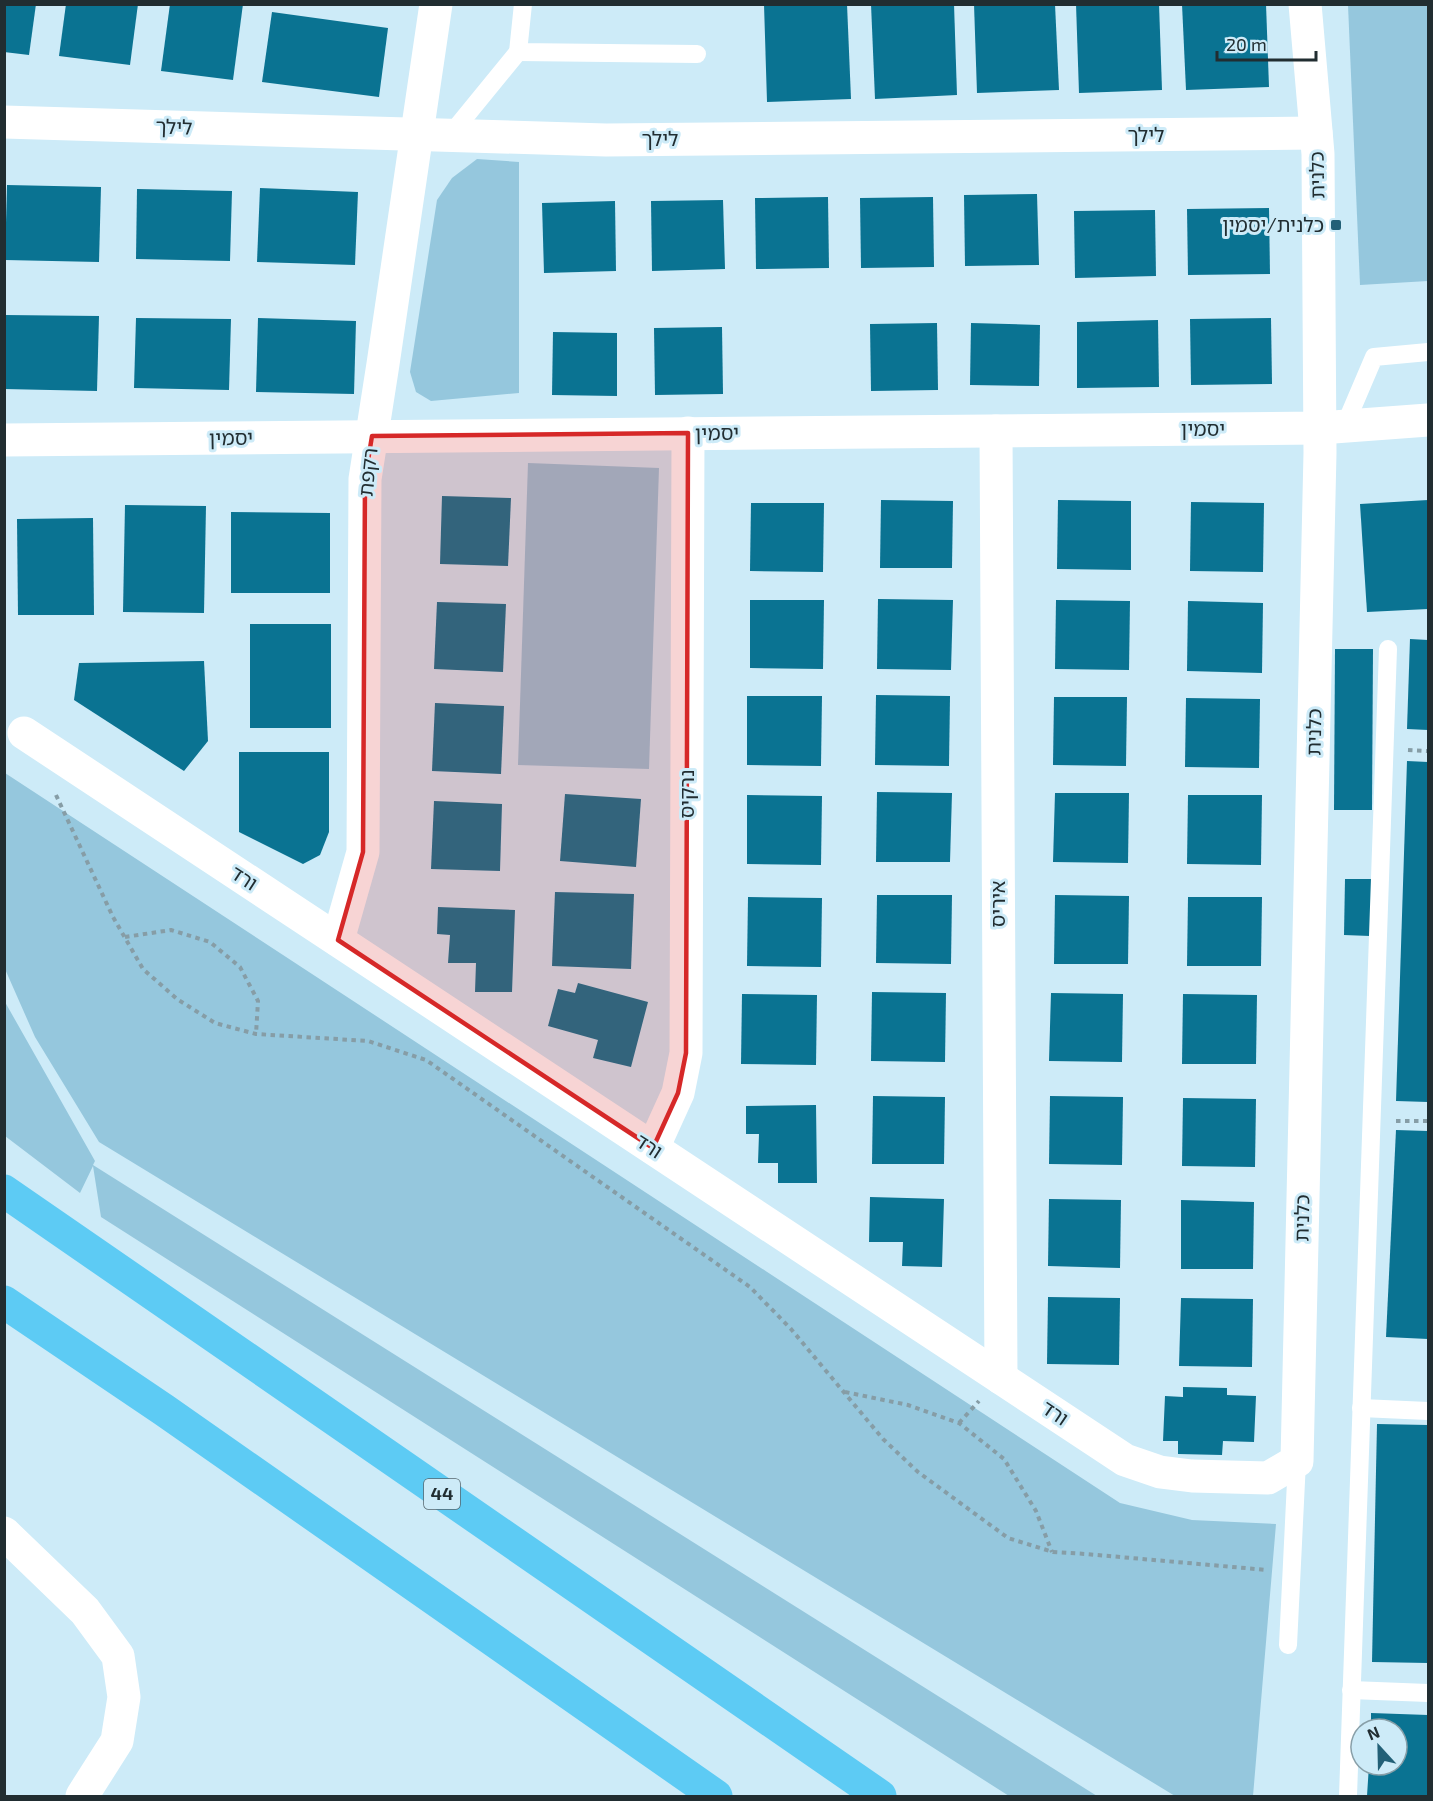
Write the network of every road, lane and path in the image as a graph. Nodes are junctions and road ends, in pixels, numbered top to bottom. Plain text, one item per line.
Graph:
1 (436, 4) edge
2 (523, 4) edge
3 (1305, 4) edge
4 (519, 52) junction
5 (698, 54) dead end
6 (4, 122) edge
7 (417, 133) junction
8 (1316, 133) junction
9 (451, 134) junction
10 (1428, 352) edge
11 (1428, 420) edge
12 (1333, 427) junction
13 (996, 430) junction
14 (688, 434) junction
15 (372, 436) junction
16 (4, 440) edge
17 (1388, 649) dead end
18 (24, 733) dead end
19 (54, 793) dead end
20 (125, 938) junction
21 (338, 940) junction
22 (256, 1034) junction
23 (653, 1148) junction
24 (4, 1191) edge
25 (4, 1302) edge
26 (1001, 1378) junction
27 (844, 1392) junction
28 (1361, 1408) junction
29 (1428, 1411) edge
30 (1297, 1461) junction
31 (4, 1533) edge
32 (1053, 1552) junction
33 (1292, 1572) junction
34 (1288, 1645) dead end
35 (1351, 1690) junction
36 (1428, 1693) edge
37 (82, 1797) edge
38 (716, 1797) edge
39 (880, 1797) edge
40 (1348, 1797) edge

1 - 7 street, רקפת
2 - 4 lane
3 - 8 street, כלנית
4 - 5 lane
4 - 9 lane
6 - 7 street, לילך
7 - 9 street, לילך
7 - 15 street, רקפת
8 - 9 street, לילך
8 - 12 street, כלנית
10 - 12 lane
11 - 12 street, יסמין
12 - 13 street, יסמין
12 - 30 street, כלנית
13 - 14 street, יסמין
13 - 26 street, איריס
14 - 15 street, יסמין
14 - 23 street, נרקיס
15 - 16 street, יסמין
15 - 21 street, רקפת
17 - 28 lane
18 - 21 street, ורד
19 - 20 path
20 - 22 path
20 - 22 path
21 - 23 street, ורד
22 - 27 path
23 - 26 street, ורד
24 - 39 highway, 44
25 - 38 highway
26 - 30 street, ורד
27 - 32 path
27 - 32 path
28 - 29 lane
28 - 35 lane
30 - 33 lane
31 - 37 street
32 - 33 path
33 - 34 lane
35 - 36 lane
35 - 40 lane

